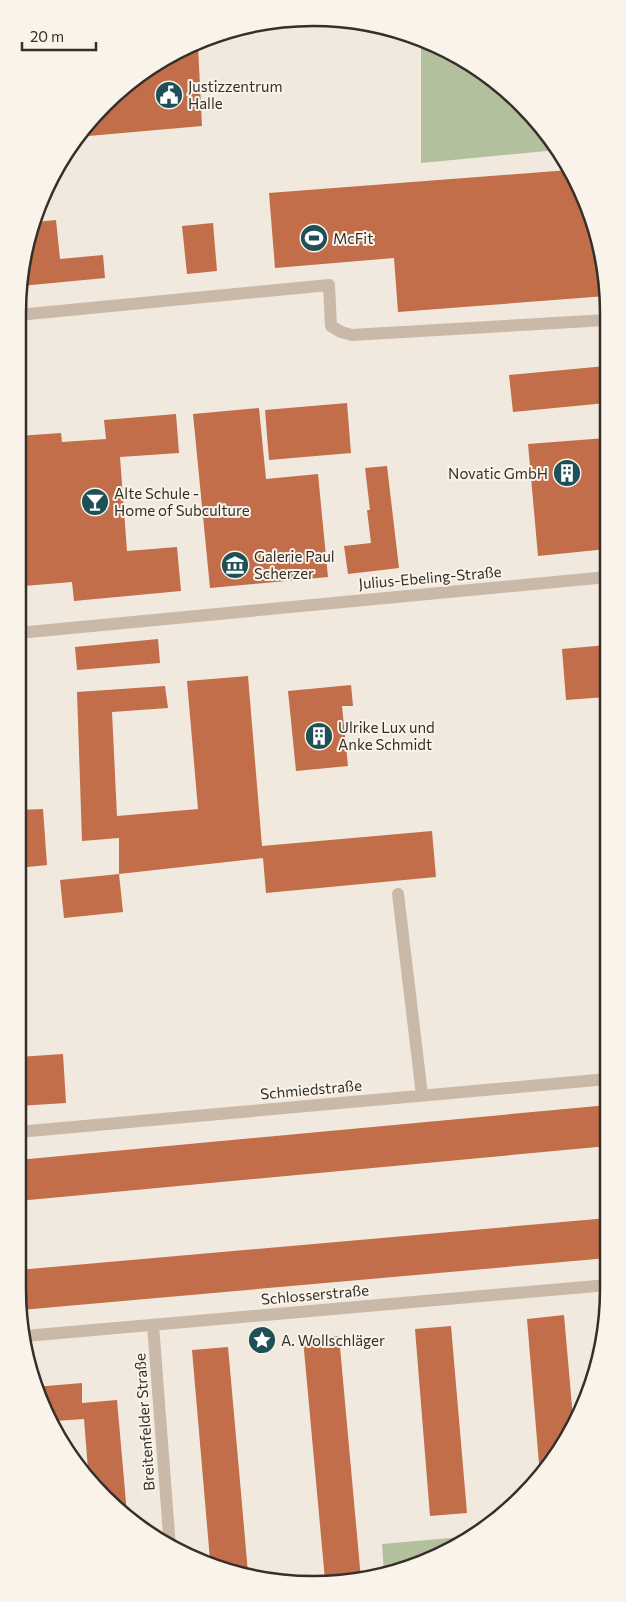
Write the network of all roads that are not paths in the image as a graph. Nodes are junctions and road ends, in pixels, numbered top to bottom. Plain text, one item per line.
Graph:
1 (26, 314) edge
2 (600, 320) edge
3 (600, 578) edge
4 (26, 632) edge
5 (398, 894) dead end
6 (600, 1080) edge
7 (422, 1095) junction
8 (26, 1131) edge
9 (600, 1286) edge
10 (153, 1325) junction
11 (31, 1336) edge
12 (169, 1537) edge

1 - 2 street
3 - 4 street, Julius-Ebeling-Straße
5 - 7 street
6 - 7 street, Schmiedstraße
7 - 8 street, Schmiedstraße
9 - 10 street, Schlosserstraße
10 - 11 street, Schlosserstraße
10 - 12 street, Breitenfelder Straße

